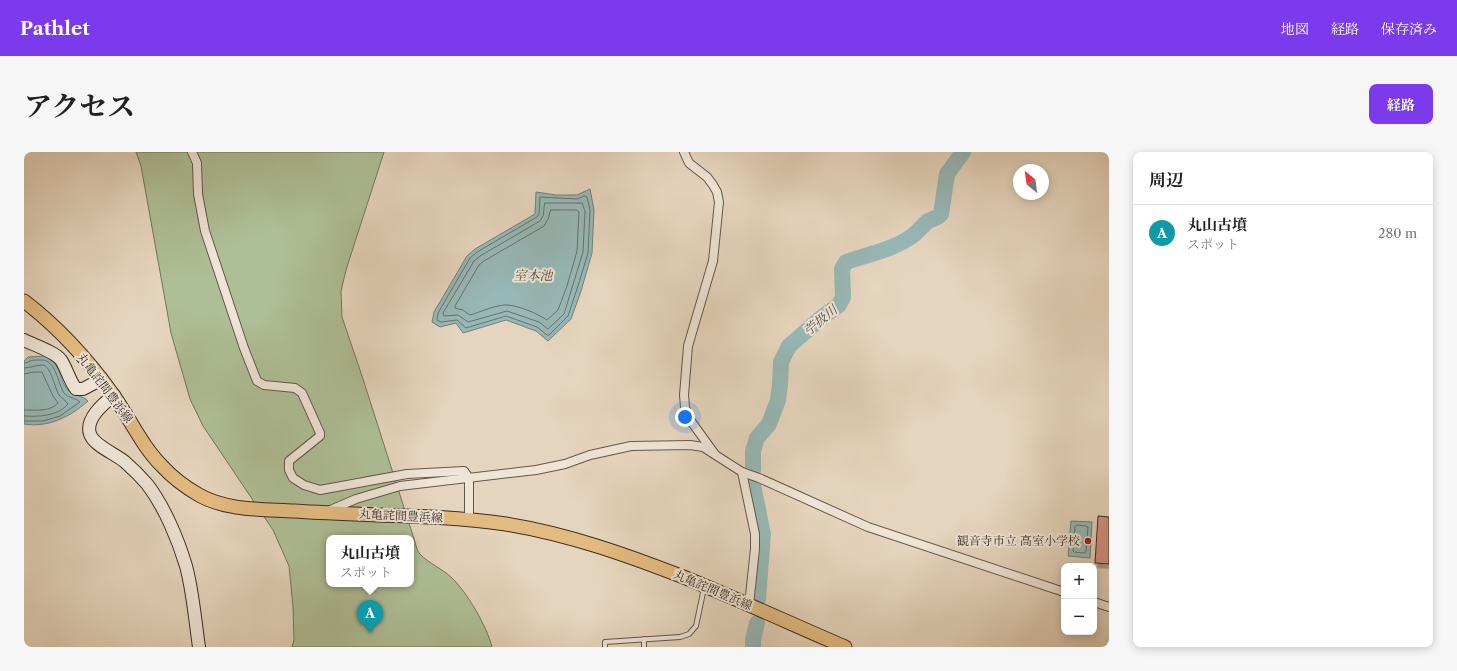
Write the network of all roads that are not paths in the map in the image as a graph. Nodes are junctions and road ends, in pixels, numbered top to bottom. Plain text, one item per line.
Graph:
1 (192, 152) edge
2 (684, 152) edge
3 (24, 301) edge
4 (24, 340) edge
5 (102, 379) junction
6 (114, 395) junction
7 (717, 456) junction
8 (742, 472) junction
9 (469, 478) junction
10 (321, 513) junction
11 (469, 520) junction
12 (704, 586) junction
13 (1061, 591) edge
14 (1097, 603) edge
15 (749, 605) junction
16 (1109, 607) edge
17 (644, 639) junction
18 (199, 647) edge
19 (605, 647) edge
20 (644, 647) edge
21 (845, 647) edge

1 - 9 street
2 - 7 street
3 - 5 main road, 丸亀詫間豊浜線
4 - 5 street
5 - 6 main road, 丸亀詫間豊浜線
6 - 10 main road, 丸亀詫間豊浜線
6 - 18 street
7 - 8 street
7 - 9 street
8 - 13 street
8 - 15 street
9 - 10 street
9 - 11 street
10 - 11 main road, 丸亀詫間豊浜線
11 - 12 main road, 丸亀詫間豊浜線
12 - 15 main road, 丸亀詫間豊浜線
12 - 17 lane
14 - 16 street
15 - 21 main road, 丸亀詫間豊浜線
17 - 19 lane
17 - 20 lane

